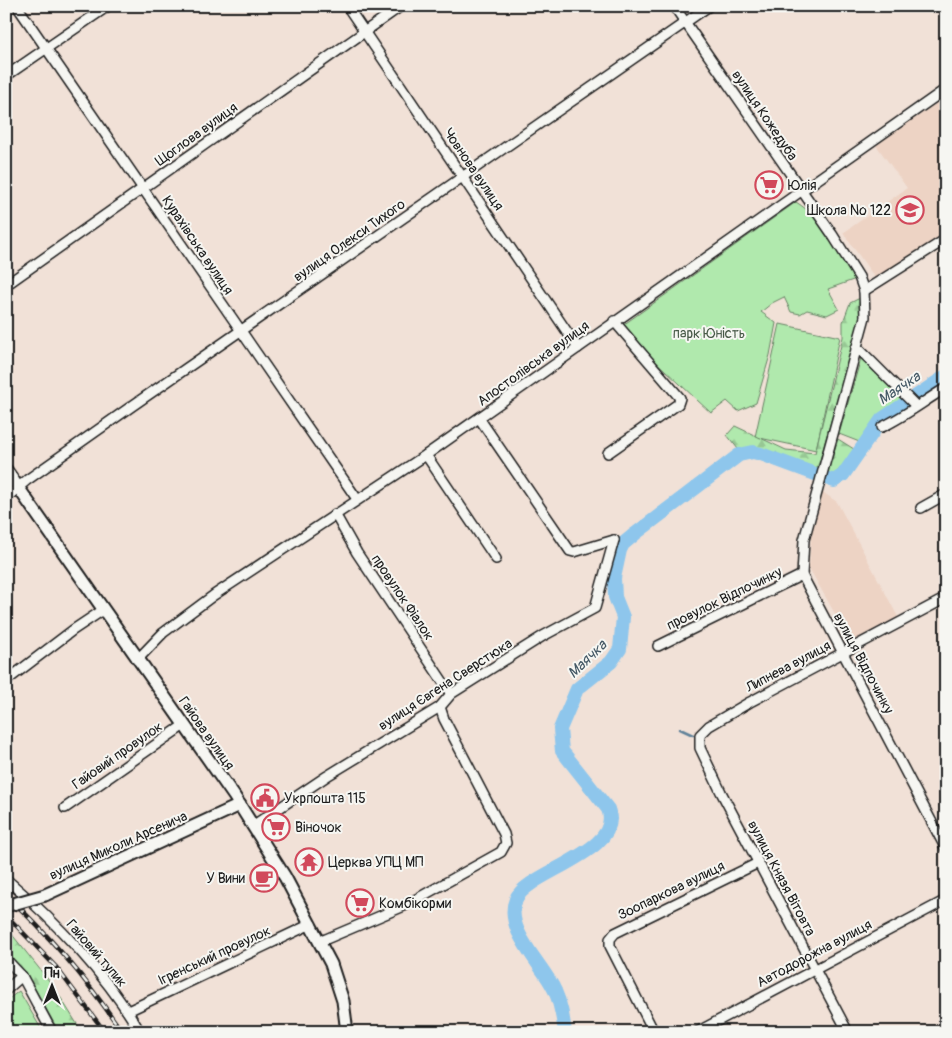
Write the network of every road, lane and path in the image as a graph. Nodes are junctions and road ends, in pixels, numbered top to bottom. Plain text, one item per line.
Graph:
1 (17, 6) edge
2 (108, 6) edge
3 (347, 6) edge
4 (401, 6) edge
5 (674, 6) edge
6 (709, 6) edge
7 (685, 22) junction
8 (364, 30) junction
9 (45, 49) junction
10 (6, 76) edge
11 (945, 92) edge
12 (463, 178) junction
13 (144, 189) junction
14 (800, 190) junction
15 (946, 239) edge
16 (6, 284) edge
17 (864, 291) junction
18 (614, 321) junction
19 (241, 331) junction
20 (578, 348) junction
21 (856, 348) junction
22 (946, 388) edge
23 (914, 404) junction
24 (479, 418) junction
25 (882, 427) dead end
26 (608, 453) dead end
27 (426, 455) junction
28 (6, 470) edge
29 (18, 487) junction
30 (946, 494) edge
31 (6, 498) edge
32 (357, 499) junction
33 (921, 508) dead end
34 (335, 514) junction
35 (496, 559) dead end
36 (802, 576) junction
37 (946, 598) edge
38 (103, 610) junction
39 (658, 646) dead end
40 (843, 652) junction
41 (137, 660) junction
42 (6, 681) edge
43 (451, 694) junction
44 (440, 707) junction
45 (184, 725) junction
46 (700, 735) joint
47 (240, 806) junction
48 (65, 808) dead end
49 (254, 825) junction
50 (946, 849) edge
51 (758, 863) junction
52 (6, 879) edge
53 (946, 900) edge
54 (6, 906) edge
55 (311, 924) junction
56 (319, 942) junction
57 (6, 959) edge
58 (815, 968) junction
59 (22, 976) junction
60 (6, 990) edge
61 (128, 1011) junction
62 (52, 1032) edge
63 (140, 1032) edge
64 (347, 1032) edge
65 (654, 1032) edge
66 (696, 1032) edge
67 (848, 1032) edge

1 - 9 street, Курахівська вулиця
2 - 9 street
3 - 8 street, Човнова вулиця
4 - 8 street, Щоглова вулиця
5 - 7 street, вулиця Кожедуба
6 - 7 street, вулиця Олекси Тихого
7 - 12 street, вулиця Олекси Тихого
7 - 14 street, вулиця Кожедуба
8 - 12 street, Човнова вулиця
8 - 13 street, Щоглова вулиця
9 - 10 street
9 - 13 street, Курахівська вулиця
11 - 14 street, Апостолівська вулиця
12 - 19 street, вулиця Олекси Тихого
12 - 20 street, Човнова вулиця
13 - 16 street, Щоглова вулиця
13 - 19 street, Курахівська вулиця
14 - 17 street, вулиця Кожедуба
14 - 18 street, Апостолівська вулиця
15 - 17 street
17 - 21 street
18 - 20 street, Апостолівська вулиця
18 - 26 street
19 - 29 street, вулиця Олекси Тихого
19 - 32 street, Курахівська вулиця
20 - 24 street, Апостолівська вулиця
21 - 23 street
21 - 36 street
22 - 23 street
23 - 25 street
24 - 27 street, Апостолівська вулиця
24 - 43 street, вулиця Євгена Сверстюка
27 - 32 street, Апостолівська вулиця
27 - 35 street
28 - 29 main road, Гайова вулиця
29 - 31 street, вулиця Олекси Тихого
29 - 38 main road, Гайова вулиця
30 - 33 street
32 - 34 street, Апостолівська вулиця
34 - 41 street, Апостолівська вулиця
34 - 43 street, провулок Фіалок
36 - 39 street, провулок Відпочинку
36 - 40 street, вулиця Відпочинку
37 - 40 street, Липнева вулиця
38 - 41 main road, Гайова вулиця
38 - 42 street
40 - 46 street, Липнева вулиця
40 - 50 street, вулиця Відпочинку
41 - 45 main road, Гайова вулиця
43 - 44 street, вулиця Євгена Сверстюка
44 - 49 street, вулиця Євгена Сверстюка
44 - 56 street
45 - 47 main road, Гайова вулиця
45 - 48 street, Гайовий провулок
46 - 51 street, вулиця Князя Вітовта
47 - 49 main road, Гайова вулиця
47 - 54 main road, вулиця Миколи Арсенича, bridge
49 - 55 main road, Гайова вулиця
51 - 58 street, вулиця Князя Вітовта
51 - 65 street, Зоопаркова вулиця
52 - 61 street, Гайовий тупик
53 - 58 street, Автодорожна вулиця
55 - 56 main road, Гайова вулиця
55 - 61 street, Ігренський провулок
56 - 64 main road, Гайова вулиця
57 - 59 street
58 - 66 street, Автодорожна вулиця
58 - 67 street, вулиця Князя Вітовта
59 - 60 street
59 - 62 street
61 - 63 street, Гайовий тупик

